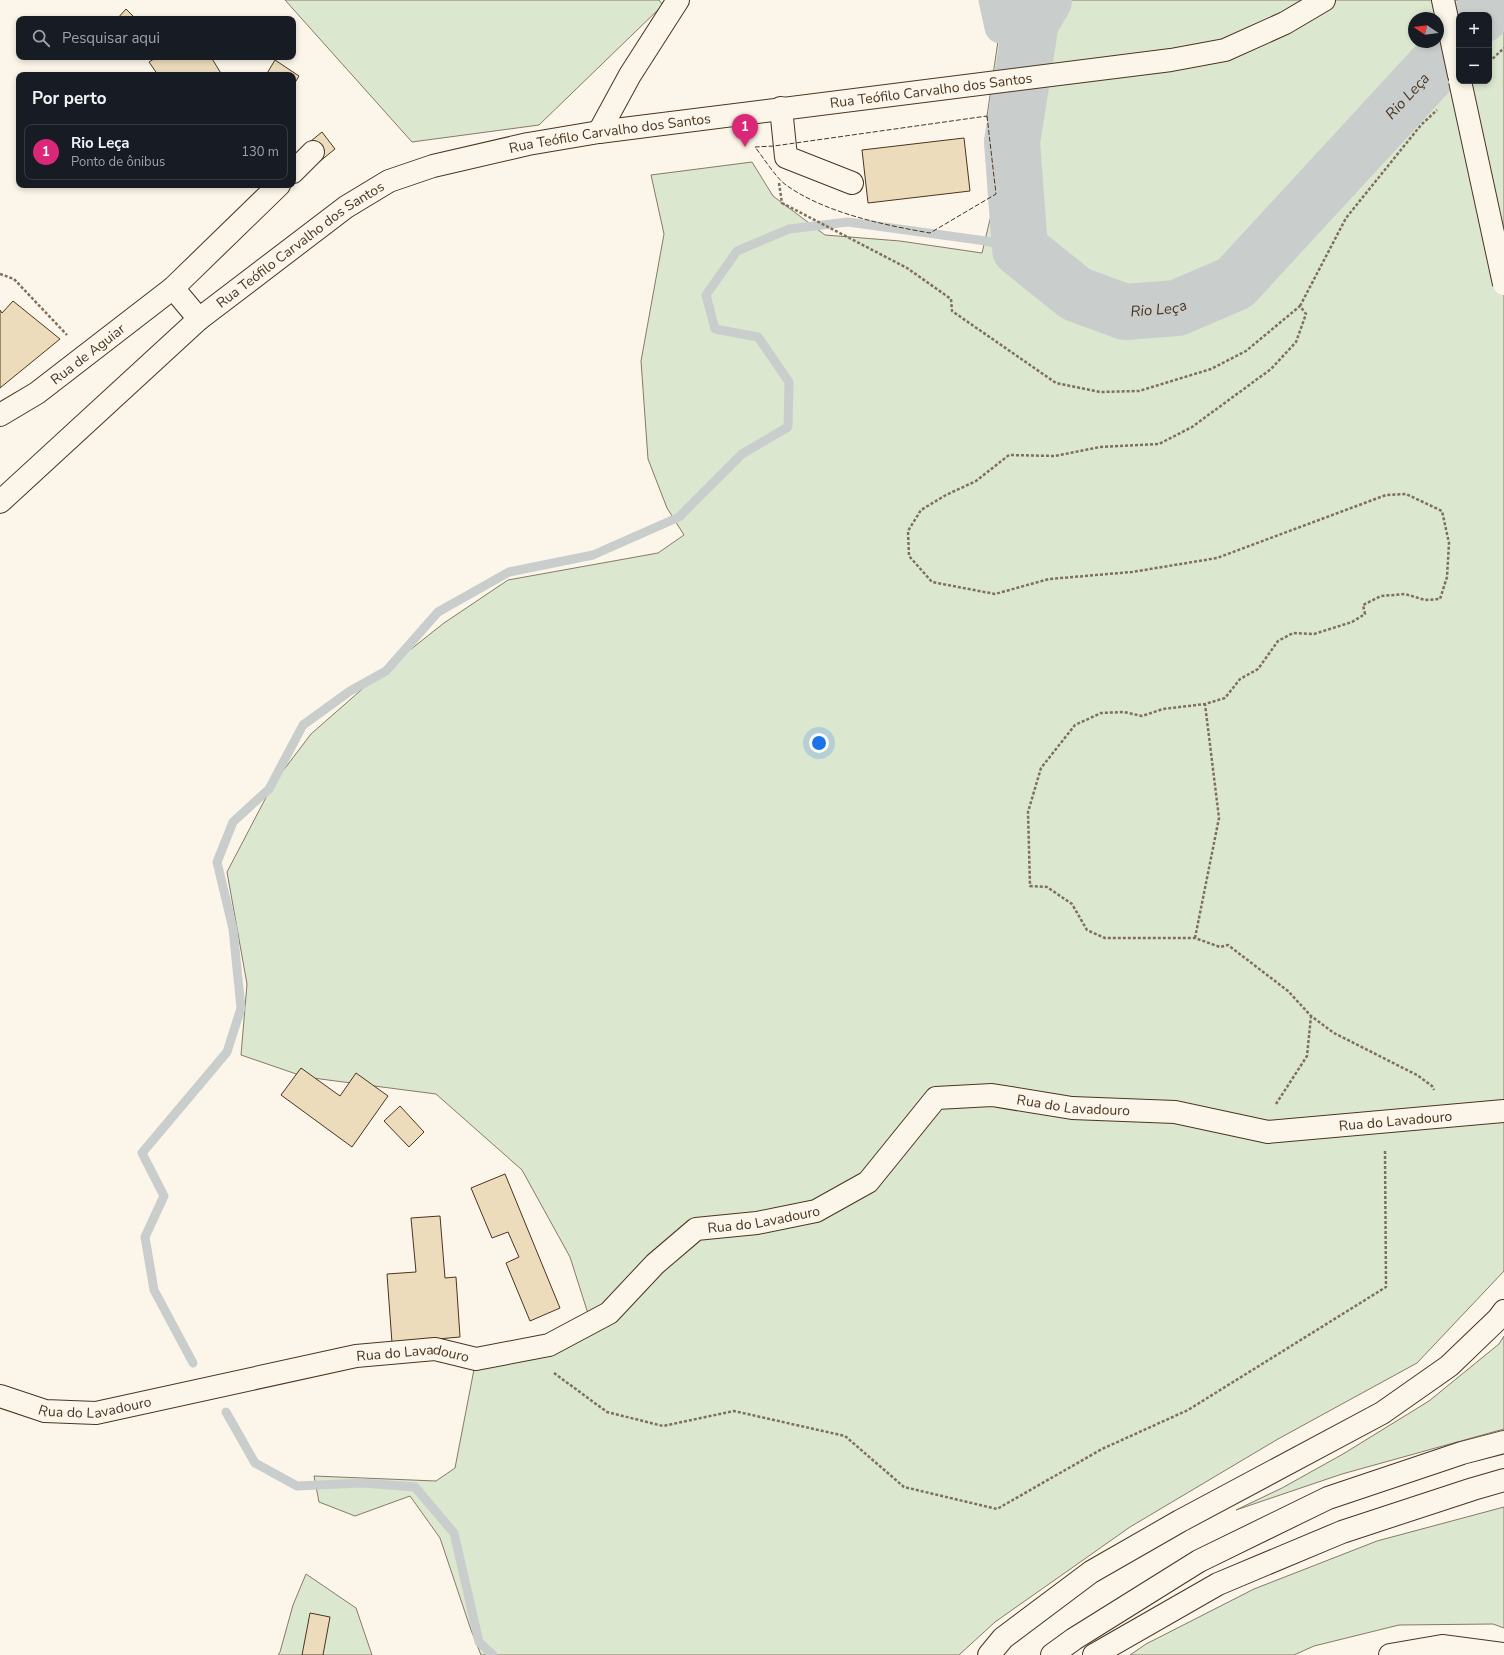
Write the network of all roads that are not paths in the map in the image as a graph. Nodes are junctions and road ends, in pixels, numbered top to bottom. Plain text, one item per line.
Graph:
1 (678, 0) edge
2 (1324, 0) edge
3 (1443, 0) edge
4 (1456, 61) edge
5 (1461, 84) edge
6 (781, 108) junction
7 (599, 132) junction
8 (313, 152) dead end
9 (296, 169) edge
10 (852, 183) dead end
11 (276, 188) edge
12 (1504, 284) edge
13 (173, 288) junction
14 (199, 319) junction
15 (0, 415) edge
16 (0, 502) edge
17 (1504, 1111) edge
18 (1504, 1311) edge
19 (0, 1396) edge
20 (1504, 1442) edge
21 (1504, 1480) edge
22 (1504, 1654) edge
23 (989, 1655) edge
24 (1052, 1655) edge
25 (1094, 1655) edge
26 (1390, 1655) edge

1 - 7 main road
2 - 6 main road, Rua Teófilo Carvalho dos Santos
3 - 4 main road
5 - 12 main road, bridge
6 - 7 main road, Rua Teófilo Carvalho dos Santos
6 - 10 main road
7 - 14 main road, Rua Teófilo Carvalho dos Santos
8 - 9 main road
11 - 13 main road, Rua de Aguiar
13 - 14 main road
13 - 15 main road, Rua de Aguiar
14 - 16 main road, Rua Teófilo Carvalho dos Santos
17 - 19 main road, Rua do Lavadouro
18 - 23 main road
20 - 24 main road
21 - 25 main road
22 - 26 main road

